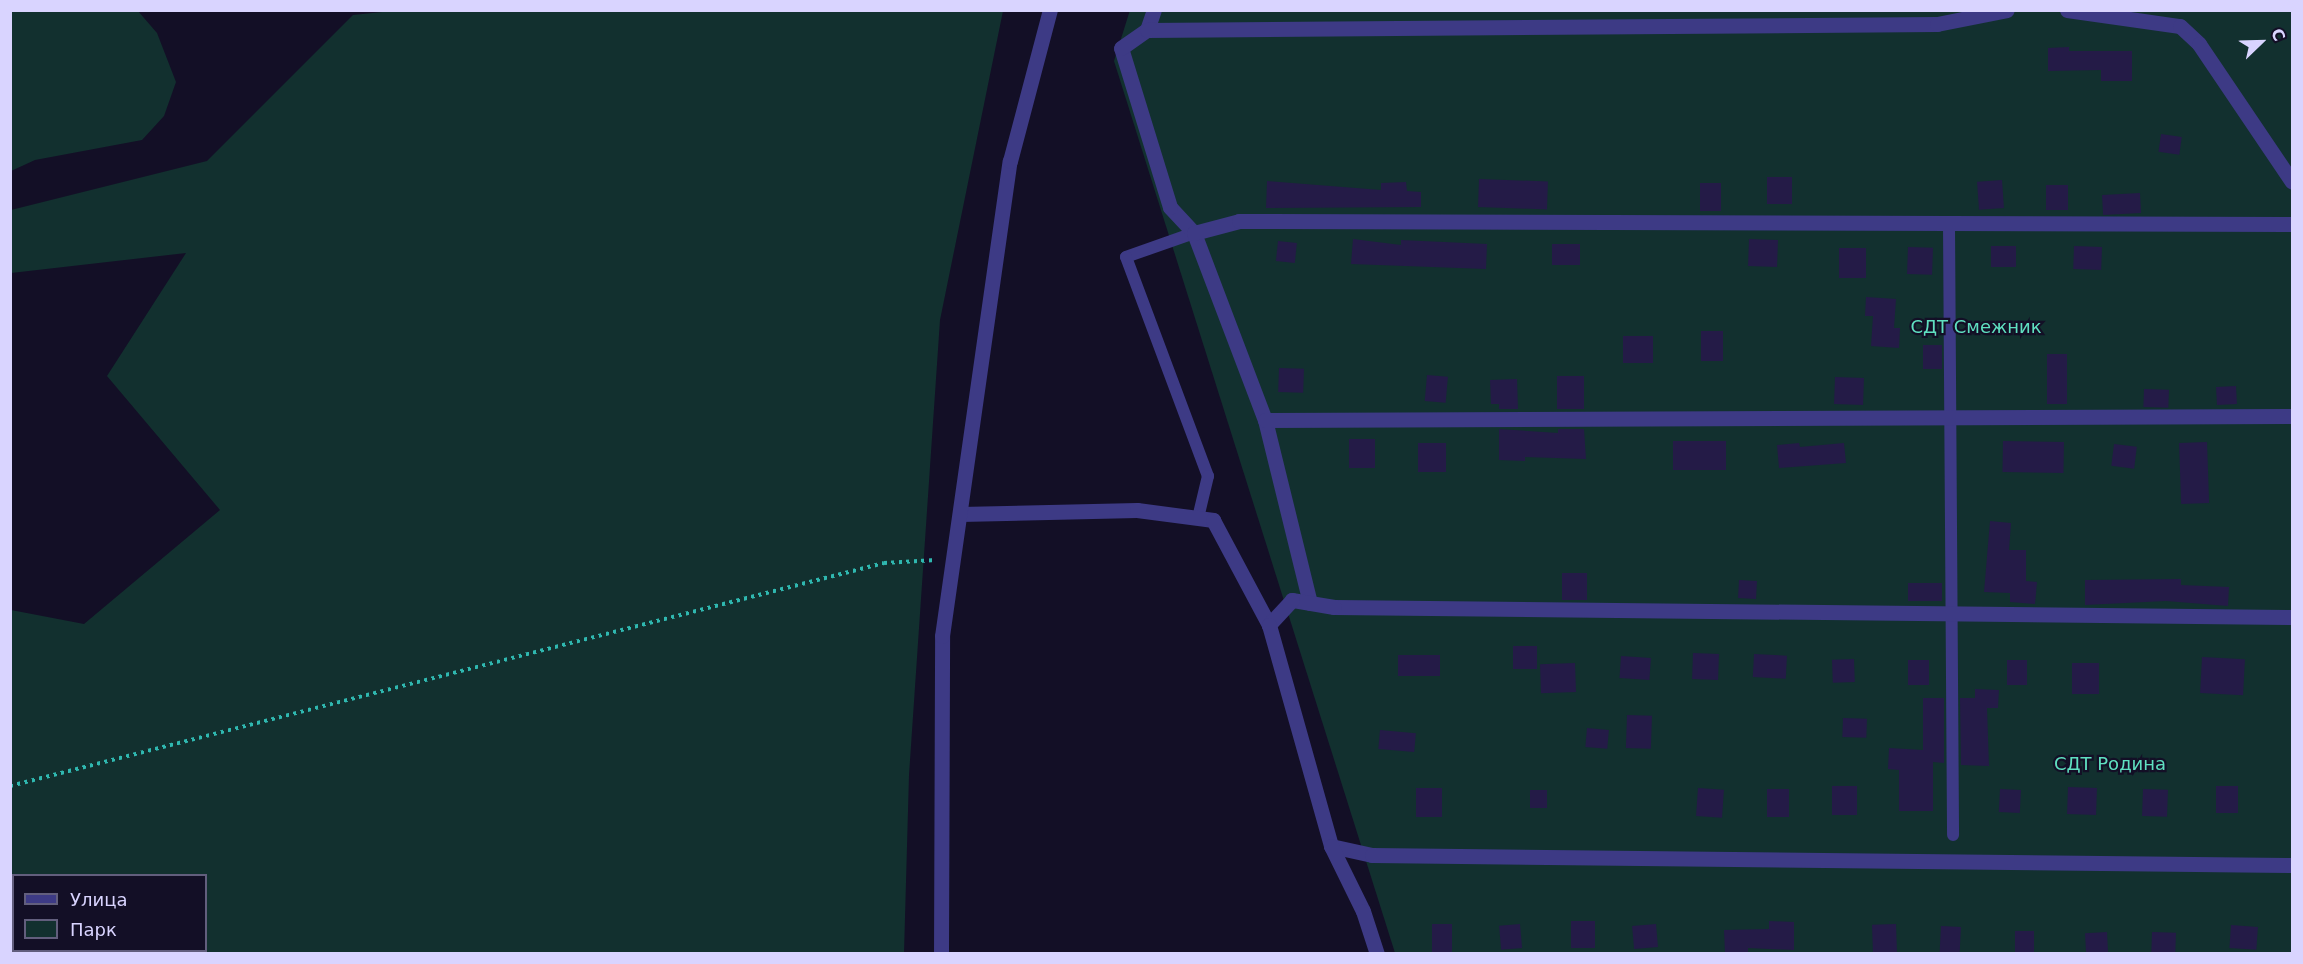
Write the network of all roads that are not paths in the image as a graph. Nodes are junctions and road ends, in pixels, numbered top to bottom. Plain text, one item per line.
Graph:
1 (1050, 10) edge
2 (1154, 10) edge
3 (2007, 10) edge
4 (2067, 10) edge
5 (1147, 30) junction
6 (2292, 182) edge
7 (2292, 224) edge
8 (1949, 225) junction
9 (1194, 233) junction
10 (2292, 416) edge
11 (1950, 417) junction
12 (1265, 420) junction
13 (960, 514) junction
14 (1198, 518) junction
15 (1310, 603) junction
16 (1951, 613) junction
17 (2292, 617) edge
18 (1269, 626) junction
19 (1953, 835) dead end
20 (1331, 846) junction
21 (2292, 865) edge
22 (941, 954) edge
23 (1377, 954) edge

1 - 13 street
2 - 5 street
3 - 5 street
4 - 6 street
5 - 9 street
7 - 8 street
8 - 9 street
8 - 11 lane
9 - 12 street
9 - 14 lane
10 - 11 street
11 - 12 street
11 - 16 lane
12 - 15 street
13 - 14 street
13 - 22 street
14 - 18 street
15 - 16 street
15 - 18 street
16 - 17 street
16 - 19 lane
18 - 20 street
20 - 21 street
20 - 23 street

